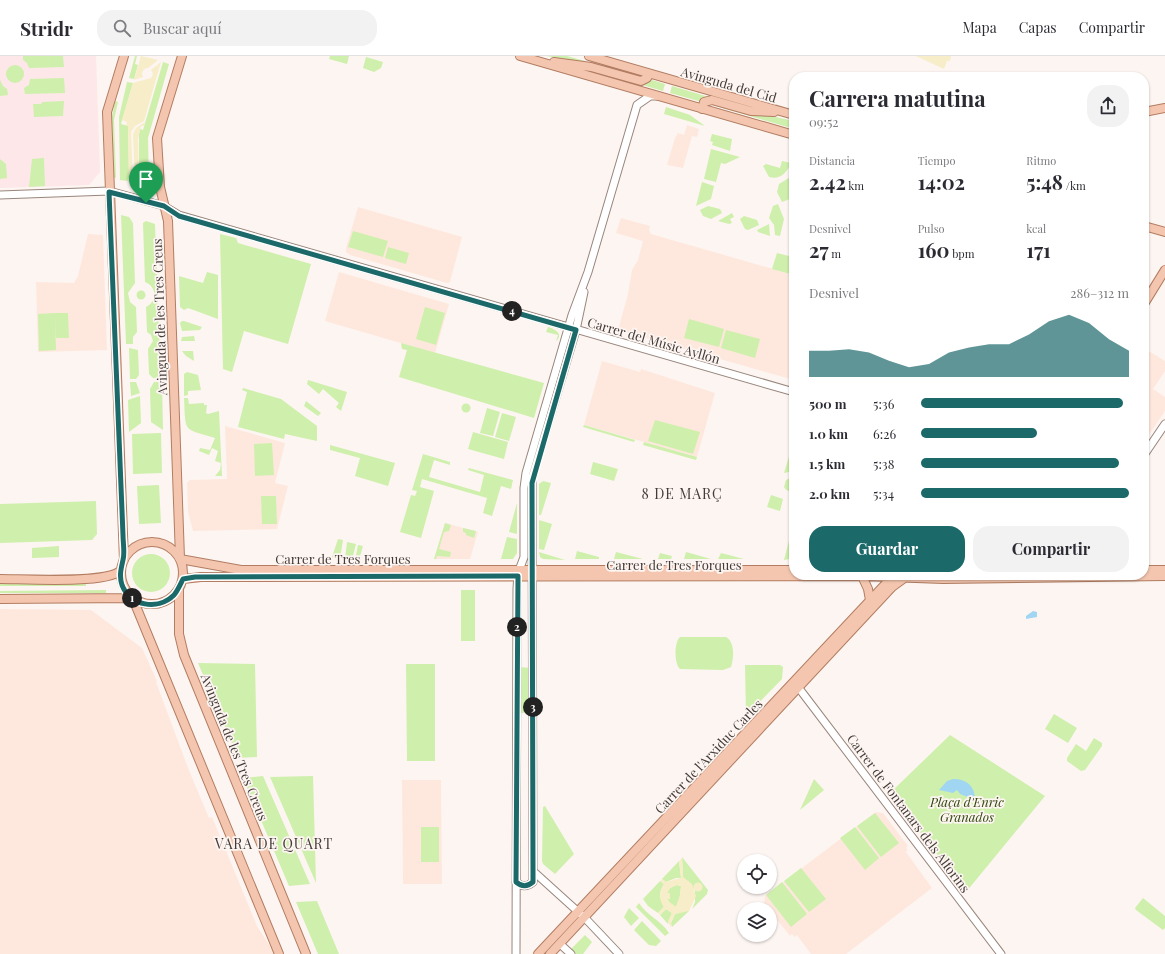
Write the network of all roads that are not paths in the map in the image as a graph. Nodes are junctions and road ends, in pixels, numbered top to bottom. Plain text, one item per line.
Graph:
1 (124, 56) edge
2 (182, 56) edge
3 (520, 56) edge
4 (589, 56) edge
5 (535, 60) junction
6 (649, 74) junction
7 (658, 96) junction
8 (1165, 108) edge
9 (702, 109) junction
10 (1149, 111) edge
11 (785, 112) junction
12 (789, 113) edge
13 (789, 134) edge
14 (109, 192) junction
15 (0, 195) edge
16 (164, 206) junction
17 (1149, 227) edge
18 (1165, 232) edge
19 (1165, 270) edge
20 (588, 272) junction
21 (1149, 296) edge
22 (568, 328) junction
23 (576, 330) junction
24 (789, 391) edge
25 (1165, 424) edge
26 (1149, 448) edge
27 (180, 558) junction
28 (124, 560) junction
29 (789, 570) edge
30 (1149, 570) edge
31 (1165, 570) edge
32 (120, 572) junction
33 (518, 573) junction
34 (533, 573) junction
35 (789, 575) edge
36 (1149, 576) edge
37 (1165, 576) edge
38 (0, 579) edge
39 (183, 579) junction
40 (864, 580) edge
41 (890, 580) edge
42 (902, 580) edge
43 (179, 589) junction
44 (132, 598) junction
45 (0, 599) edge
46 (870, 600) junction
47 (798, 687) junction
48 (533, 872) junction
49 (516, 882) junction
50 (578, 912) junction
51 (585, 918) junction
52 (560, 944) junction
53 (279, 954) edge
54 (306, 954) edge
55 (516, 954) edge
56 (538, 954) edge
57 (550, 954) edge
58 (571, 954) edge
59 (619, 954) edge
60 (1001, 954) edge

1 - 14 main road
2 - 16 main road, Avinguda de les Tres Creus
3 - 5 main road
4 - 6 main road, Avinguda del Cid
5 - 6 main road
5 - 7 main road
6 - 11 main road, Avinguda del Cid
7 - 9 main road
7 - 20 street
8 - 10 main road
9 - 11 main road
9 - 13 main road
11 - 12 main road, Avinguda del Cid
14 - 15 street, Carrer del Músic Ayllón
14 - 16 street, Carrer del Músic Ayllón
14 - 28 main road
16 - 22 street, Carrer del Músic Ayllón
16 - 27 main road, Avinguda de les Tres Creus
17 - 18 main road
19 - 21 main road
20 - 22 street
20 - 23 street
22 - 23 street, Carrer del Músic Ayllón
22 - 33 street
23 - 24 street, Carrer del Músic Ayllón
23 - 34 street
25 - 26 street
27 - 28 main road
27 - 33 main road, Carrer de Tres Forques
27 - 39 main road
28 - 32 main road
29 - 34 main road, Carrer de Tres Forques
30 - 31 main road
32 - 38 main road
32 - 44 main road
33 - 34 main road, Carrer de Tres Forques
33 - 39 main road, Carrer de Tres Forques
33 - 49 street
34 - 35 main road, Carrer de Tres Forques
34 - 48 street
36 - 37 main road, Carrer de Tres Forques
39 - 43 main road
40 - 46 main road
41 - 46 main road, Carrer de l'Arxiduc Carles
42 - 47 main road, Carrer de l'Arxiduc Carles
43 - 44 main road
43 - 54 main road, Avinguda de les Tres Creus
44 - 45 main road
44 - 53 main road
46 - 50 main road, Carrer de l'Arxiduc Carles
47 - 51 main road, Carrer de l'Arxiduc Carles
47 - 60 street, Carrer de Fontanars dels Alforins
48 - 49 street
48 - 50 street
49 - 55 street
50 - 51 street
50 - 56 main road, Carrer de l'Arxiduc Carles
51 - 52 main road, Carrer de l'Arxiduc Carles
51 - 59 street
52 - 57 main road, Carrer de l'Arxiduc Carles
52 - 58 street

